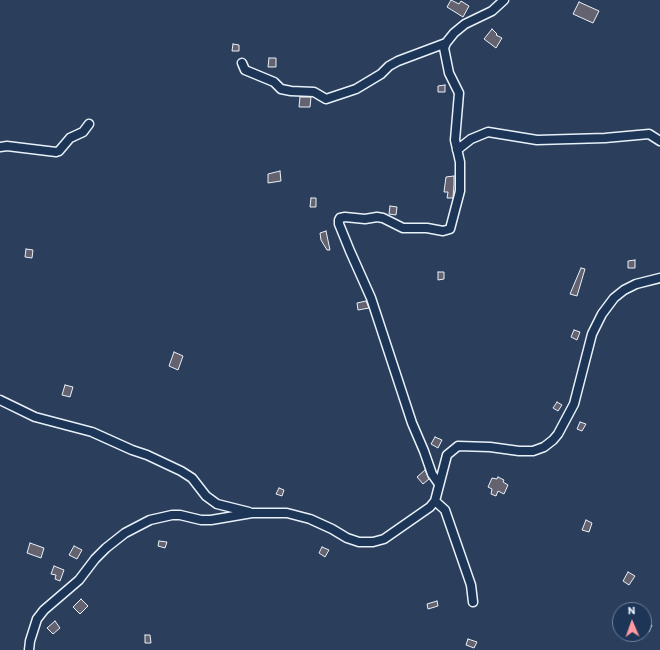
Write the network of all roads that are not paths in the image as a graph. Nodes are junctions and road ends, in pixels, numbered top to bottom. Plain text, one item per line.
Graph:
1 (504, 0) edge
2 (446, 43) junction
3 (242, 63) dead end
4 (89, 124) dead end
5 (660, 141) edge
6 (0, 147) edge
7 (457, 150) junction
8 (660, 278) edge
9 (0, 400) edge
10 (439, 484) junction
11 (435, 500) junction
12 (252, 513) junction
13 (473, 602) dead end
14 (29, 650) edge

1 - 2 street
2 - 3 street
2 - 7 street
4 - 6 street
5 - 7 street
7 - 10 street
8 - 10 street
9 - 12 street
10 - 11 street
11 - 12 street
11 - 13 street
12 - 14 street

